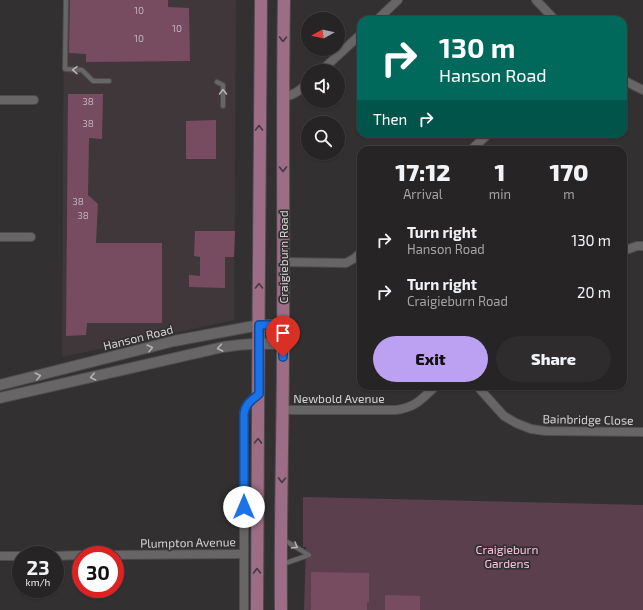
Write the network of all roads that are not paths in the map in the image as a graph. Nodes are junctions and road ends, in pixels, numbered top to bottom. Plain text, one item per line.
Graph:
1 (66, 0) edge
2 (261, 0) edge
3 (284, 0) edge
4 (398, 0) edge
5 (536, 0) edge
6 (381, 16) edge
7 (551, 16) edge
8 (357, 38) edge
9 (329, 64) edge
10 (109, 81) dead end
11 (217, 82) dead end
12 (627, 82) edge
13 (301, 89) edge
14 (643, 90) edge
15 (282, 97) junction
16 (0, 100) edge
17 (34, 100) dead end
18 (223, 106) dead end
19 (484, 138) edge
20 (475, 146) edge
21 (0, 237) edge
22 (31, 237) dead end
23 (643, 246) edge
24 (627, 250) edge
25 (357, 256) edge
26 (283, 262) junction
27 (259, 325) junction
28 (283, 325) junction
29 (259, 343) junction
30 (283, 344) junction
31 (0, 385) edge
32 (432, 390) edge
33 (481, 390) edge
34 (259, 394) junction
35 (0, 398) edge
36 (282, 410) junction
37 (643, 432) edge
38 (281, 538) junction
39 (244, 554) junction
40 (124, 555) edge
41 (0, 556) edge
42 (12, 556) edge
43 (281, 565) junction
44 (244, 610) edge
45 (257, 610) edge
46 (281, 610) edge

10 -> 1 lane
27 -> 2 main road, Craigieburn Road
3 -> 15 main road, Craigieburn Road
4 - 6 street
5 - 7 street
8 - 9 street
18 -> 11 lane
12 - 14 street
13 - 15 street
15 -> 26 main road, Craigieburn Road
16 - 17 street
19 - 20 street
21 - 22 street
23 - 24 street
25 - 26 street
26 - 28 main road, Craigieburn Road
27 - 28 street, Hanson Road
27 - 29 main road, Craigieburn Road
31 -> 27 street, Hanson Road
28 - 30 main road, Craigieburn Road
29 - 30 street
29 - 34 main road, Craigieburn Road
29 -> 35 street
30 - 36 main road, Craigieburn Road
32 - 36 street, Newbold Avenue
33 - 37 street, Bainbridge Close
34 - 39 street
45 -> 34 main road, Craigieburn Road
36 -> 38 main road, Craigieburn Road
38 - 43 main road, Craigieburn Road
38 -> 43 lane
39 - 40 street, Plumpton Avenue
39 - 44 street
41 - 42 street
43 - 46 main road, Craigieburn Road

